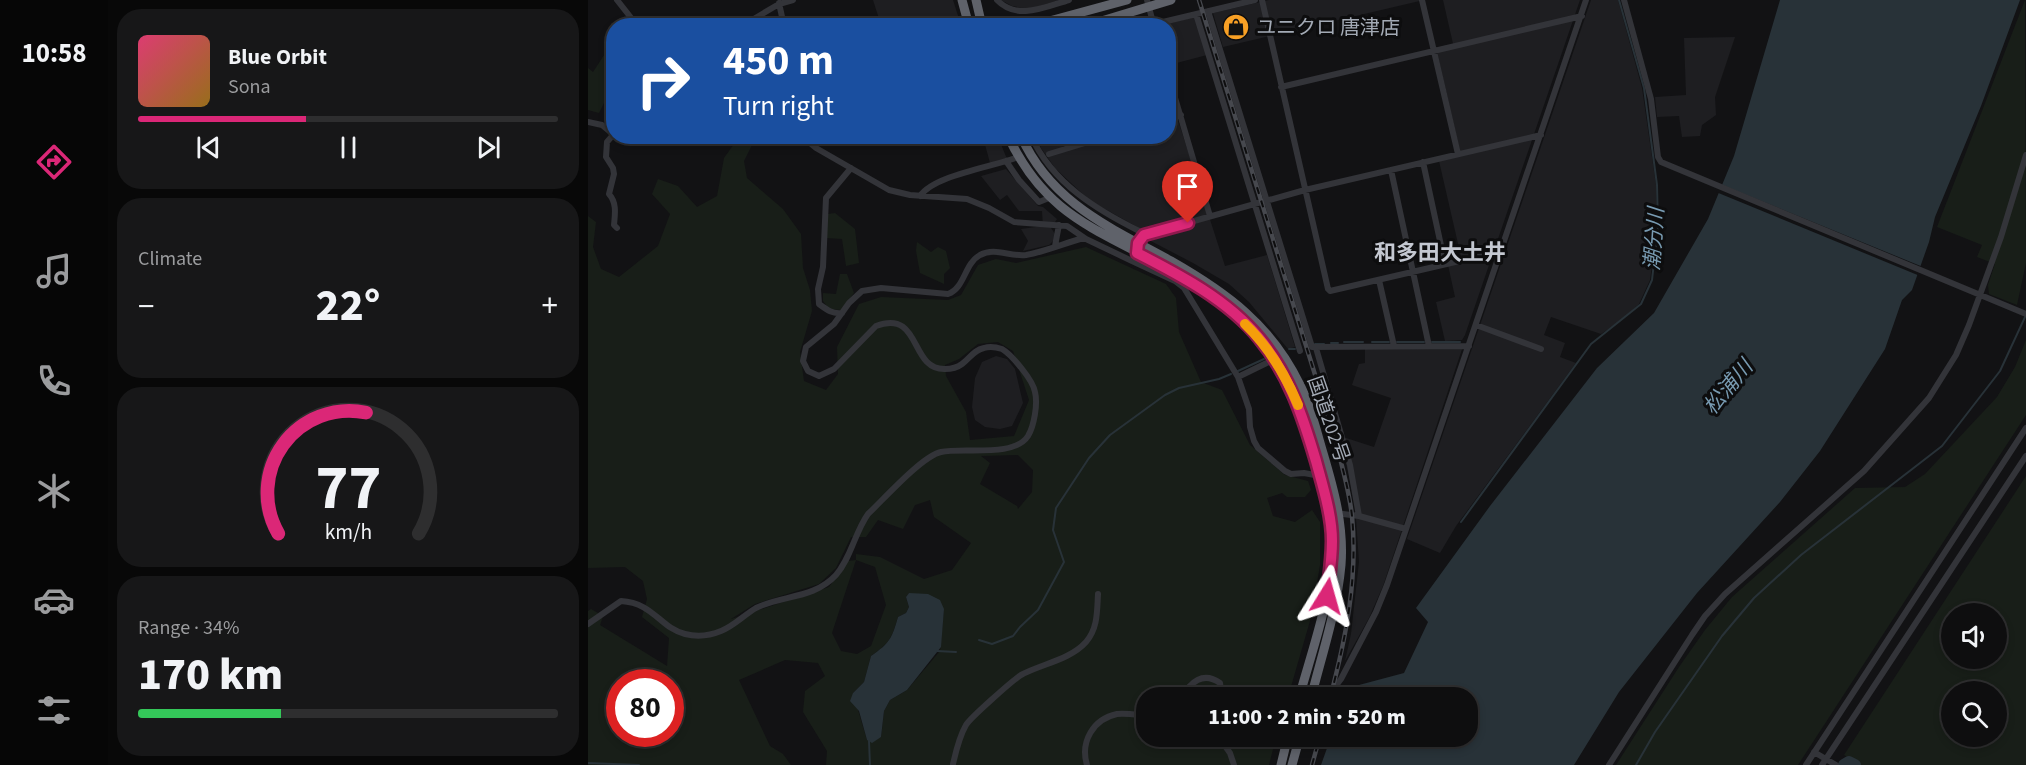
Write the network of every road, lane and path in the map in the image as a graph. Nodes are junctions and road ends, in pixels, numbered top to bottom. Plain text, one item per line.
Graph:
1 (617, 0) edge
2 (793, 0) edge
3 (962, 0) edge
4 (976, 0) edge
5 (997, 0) edge
6 (1069, 0) edge
7 (1126, 0) edge
8 (1171, 0) edge
9 (1255, 0) edge
10 (1262, 0) edge
11 (1422, 0) edge
12 (1586, 0) edge
13 (1624, 0) edge
14 (779, 2) edge
15 (1147, 3) edge
16 (1208, 11) junction
17 (1196, 14) junction
18 (1582, 16) junction
19 (631, 18) edge
20 (754, 18) edge
21 (782, 18) edge
22 (967, 18) edge
23 (980, 18) edge
24 (1060, 18) edge
25 (1107, 18) edge
26 (1150, 18) edge
27 (1176, 19) edge
28 (1434, 51) junction
29 (1281, 87) junction
30 (1176, 101) edge
31 (1180, 115) junction
32 (1176, 116) edge
33 (588, 122) edge
34 (606, 129) edge
35 (1541, 135) junction
36 (607, 144) edge
37 (811, 144) edge
38 (1011, 144) edge
39 (1027, 144) edge
40 (1033, 144) edge
41 (1082, 144) edge
42 (1033, 151) junction
43 (1049, 154) dead end
44 (1458, 154) junction
45 (2026, 155) edge
46 (1017, 157) junction
47 (1006, 161) junction
48 (1423, 162) junction
49 (851, 168) junction
50 (1024, 168) junction
51 (1391, 170) junction
52 (1014, 173) junction
53 (1305, 190) junction
54 (920, 196) junction
55 (1050, 198) junction
56 (1267, 201) junction
57 (1254, 204) junction
58 (1210, 216) junction
59 (1126, 224) junction
60 (1059, 225) junction
61 (616, 228) dead end
62 (1120, 234) junction
63 (1086, 239) junction
64 (1055, 246) junction
65 (1137, 248) junction
66 (1501, 253) junction
67 (1445, 264) junction
68 (1414, 272) junction
69 (1379, 280) junction
70 (1188, 285) junction
71 (1979, 294) junction
72 (842, 313) junction
73 (2026, 314) edge
74 (1476, 325) junction
75 (1394, 346) junction
76 (1429, 346) junction
77 (1469, 346) junction
78 (1316, 348) junction
79 (1541, 349) dead end
80 (1300, 351) dead end
81 (1275, 359) junction
82 (1238, 377) junction
83 (2026, 428) edge
84 (2026, 456) edge
85 (1320, 476) junction
86 (1334, 513) junction
87 (1359, 516) junction
88 (1406, 529) junction
89 (1098, 594) dead end
90 (588, 624) edge
91 (1190, 687) edge
92 (1221, 687) edge
93 (1302, 687) edge
94 (1314, 687) edge
95 (1335, 687) edge
96 (1136, 716) edge
97 (1226, 747) edge
98 (1285, 747) edge
99 (1298, 747) edge
100 (1814, 752) junction
101 (1824, 762) edge
102 (953, 765) edge
103 (1087, 765) edge
104 (1234, 765) edge
105 (1281, 765) edge
106 (1292, 765) edge
107 (1609, 765) edge
108 (1806, 765) edge
109 (1836, 765) edge

1 - 19 street
2 - 14 street
3 - 22 highway
4 - 23 highway
5 - 6 street
7 - 24 highway
8 - 15 highway
9 - 16 street
10 - 29 street
11 - 28 street
12 - 18 street
13 - 71 street
14 - 20 street
14 - 21 street
15 - 25 highway
15 - 26 street
16 - 17 street
16 - 56 street
17 - 27 street
17 - 57 street
18 - 28 street
18 - 35 street
28 - 29 street
28 - 44 street
29 - 53 street
30 - 31 street
31 - 32 street
31 - 58 street
33 - 34 street
35 - 44 street
35 - 66 street
36 - 61 street
37 - 49 street
38 - 46 highway, 国道202号
39 - 42 highway, 国道202号
40 - 42 street
41 - 43 street
42 - 59 street
42 - 62 highway, 国道202号
44 - 48 street
45 - 71 street
46 - 47 street
46 - 50 highway, 国道202号
47 - 52 street
47 - 54 street
48 - 51 street
48 - 67 street
49 - 54 street
49 - 72 street
50 - 52 street
50 - 55 highway, 国道202号
51 - 53 street
51 - 68 street
52 - 55 street
53 - 56 street
53 - 69 street
54 - 60 street
55 - 65 highway, 国道202号
56 - 57 street
56 - 78 street
57 - 58 street
57 - 80 street
58 - 65 street
59 - 62 street
59 - 65 street
60 - 63 street
60 - 64 street
62 - 65 highway, 国道202号
63 - 64 street
63 - 65 street
64 - 72 street
65 - 70 highway, 国道202号
65 - 86 highway, 国道202号
66 - 67 street
66 - 74 street
67 - 68 street
68 - 69 street
68 - 76 street
69 - 75 street
70 - 81 highway, 国道202号
70 - 82 street
71 - 73 street
71 - 107 street
72 - 90 street
74 - 77 street
74 - 79 street
75 - 76 street
75 - 78 street
76 - 77 street
77 - 88 street
78 - 87 street
81 - 82 street
81 - 85 highway, 国道202号
82 - 85 street
83 - 100 street
84 - 101 street
85 - 86 highway, 国道202号
86 - 87 street
86 - 93 highway, 国道202号
86 - 94 highway, 国道202号
87 - 88 street
88 - 95 street
89 - 102 street
91 - 92 street
96 - 103 street
97 - 104 street
98 - 105 highway
99 - 106 highway
100 - 101 street
100 - 108 street
101 - 109 street

